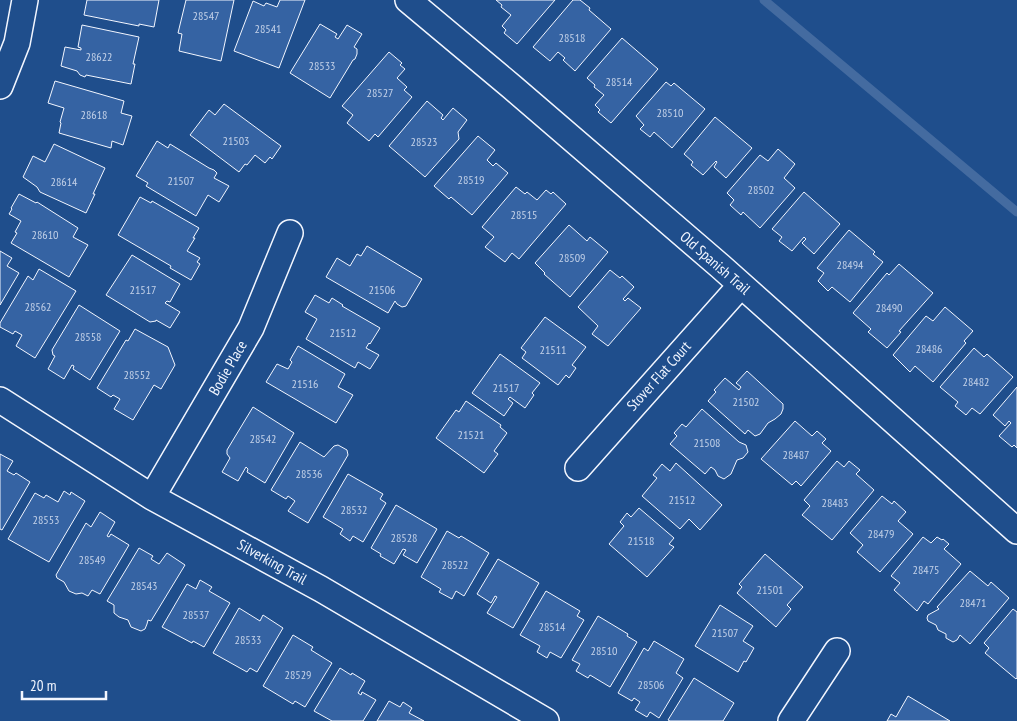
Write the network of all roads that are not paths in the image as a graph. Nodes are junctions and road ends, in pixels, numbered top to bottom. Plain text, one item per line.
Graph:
1 (25, 0) edge
2 (408, 0) edge
3 (0, 86) edge
4 (290, 233) dead end
5 (741, 285) junction
6 (0, 400) edge
7 (578, 468) dead end
8 (152, 497) junction
9 (1017, 531) edge
10 (837, 651) dead end
11 (546, 721) edge
12 (791, 721) edge

1 - 3 street
2 - 5 street, Old Spanish Trail
4 - 8 street, Bodie Place
5 - 7 street, Stover Flat Court
5 - 9 street, Old Spanish Trail
6 - 8 street, Silverking Trail
8 - 11 street, Silverking Trail
10 - 12 street

